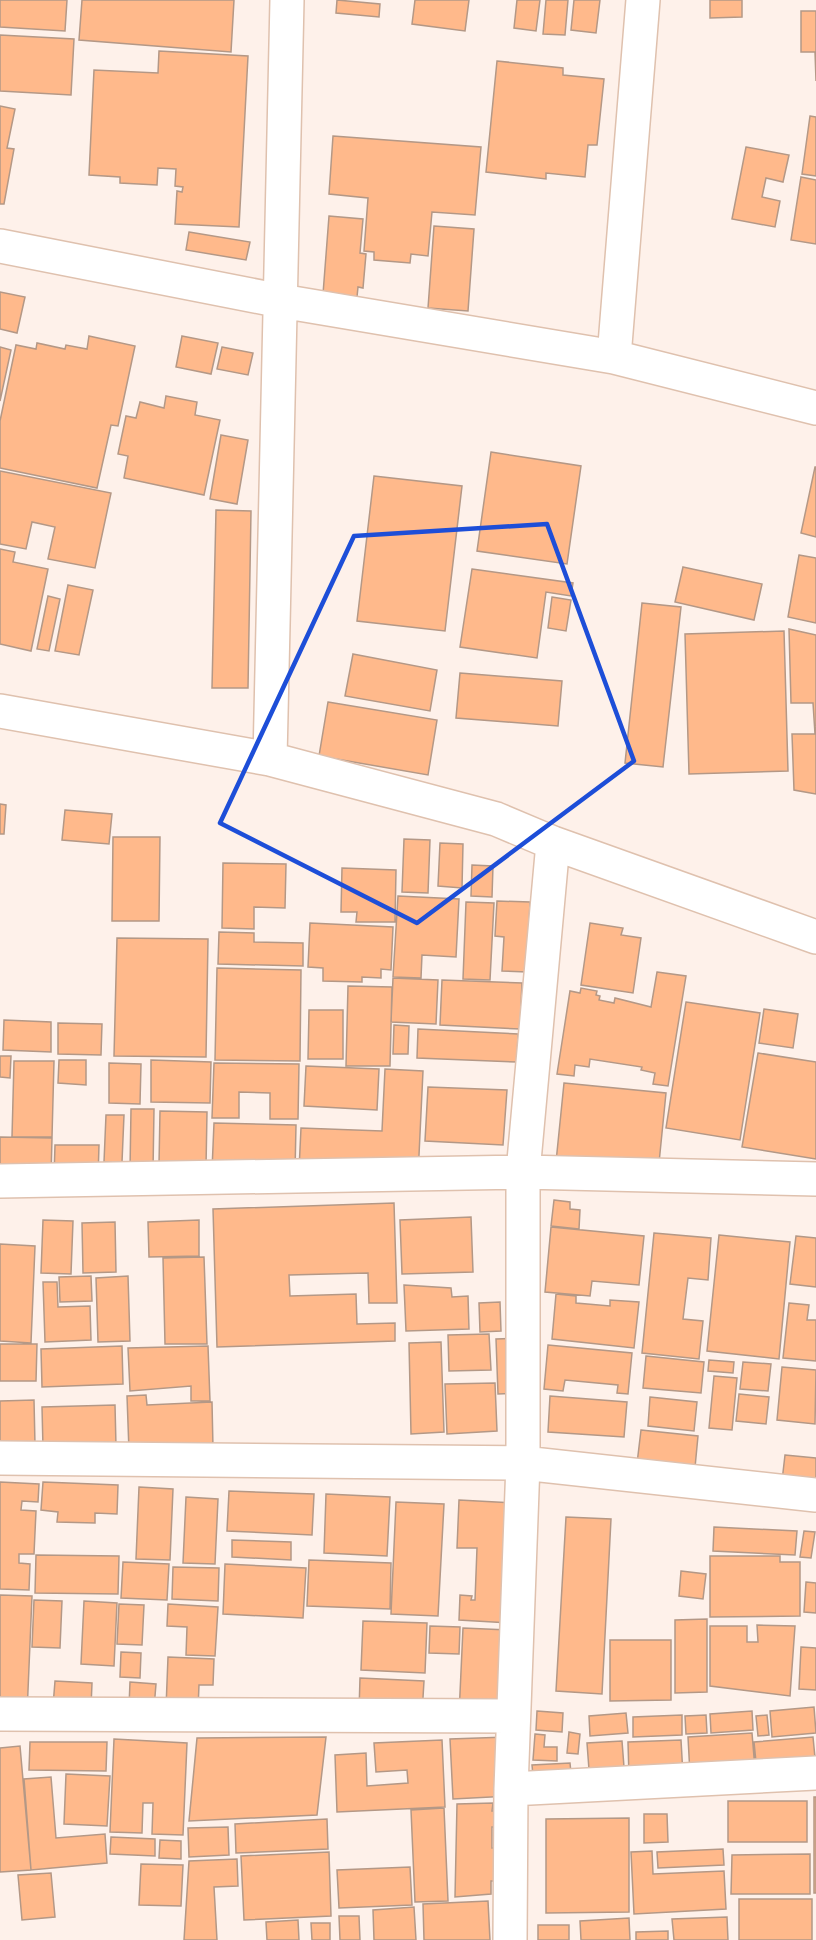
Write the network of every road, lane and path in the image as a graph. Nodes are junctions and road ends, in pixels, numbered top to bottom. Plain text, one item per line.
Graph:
1 (287, 0) edge
2 (643, 0) edge
3 (0, 246) edge
4 (280, 302) junction
5 (614, 357) junction
6 (816, 408) edge
7 (0, 711) edge
8 (270, 759) junction
9 (553, 843) junction
10 (816, 937) edge
11 (523, 1172) junction
12 (816, 1179) edge
13 (0, 1181) edge
14 (0, 1458) edge
15 (523, 1463) junction
16 (816, 1495) edge
17 (0, 1714) edge
18 (513, 1716) junction
19 (816, 1773) edge
20 (511, 1789) junction
21 (510, 1940) edge

1 - 4 street
2 - 5 street
3 - 4 street
4 - 5 street
4 - 8 street
5 - 6 street
7 - 8 street
8 - 9 street
9 - 10 street
9 - 11 street
11 - 12 street
11 - 13 street
11 - 15 street
14 - 15 street
15 - 16 street
15 - 18 street
17 - 18 street
18 - 20 street
19 - 20 street
20 - 21 street

